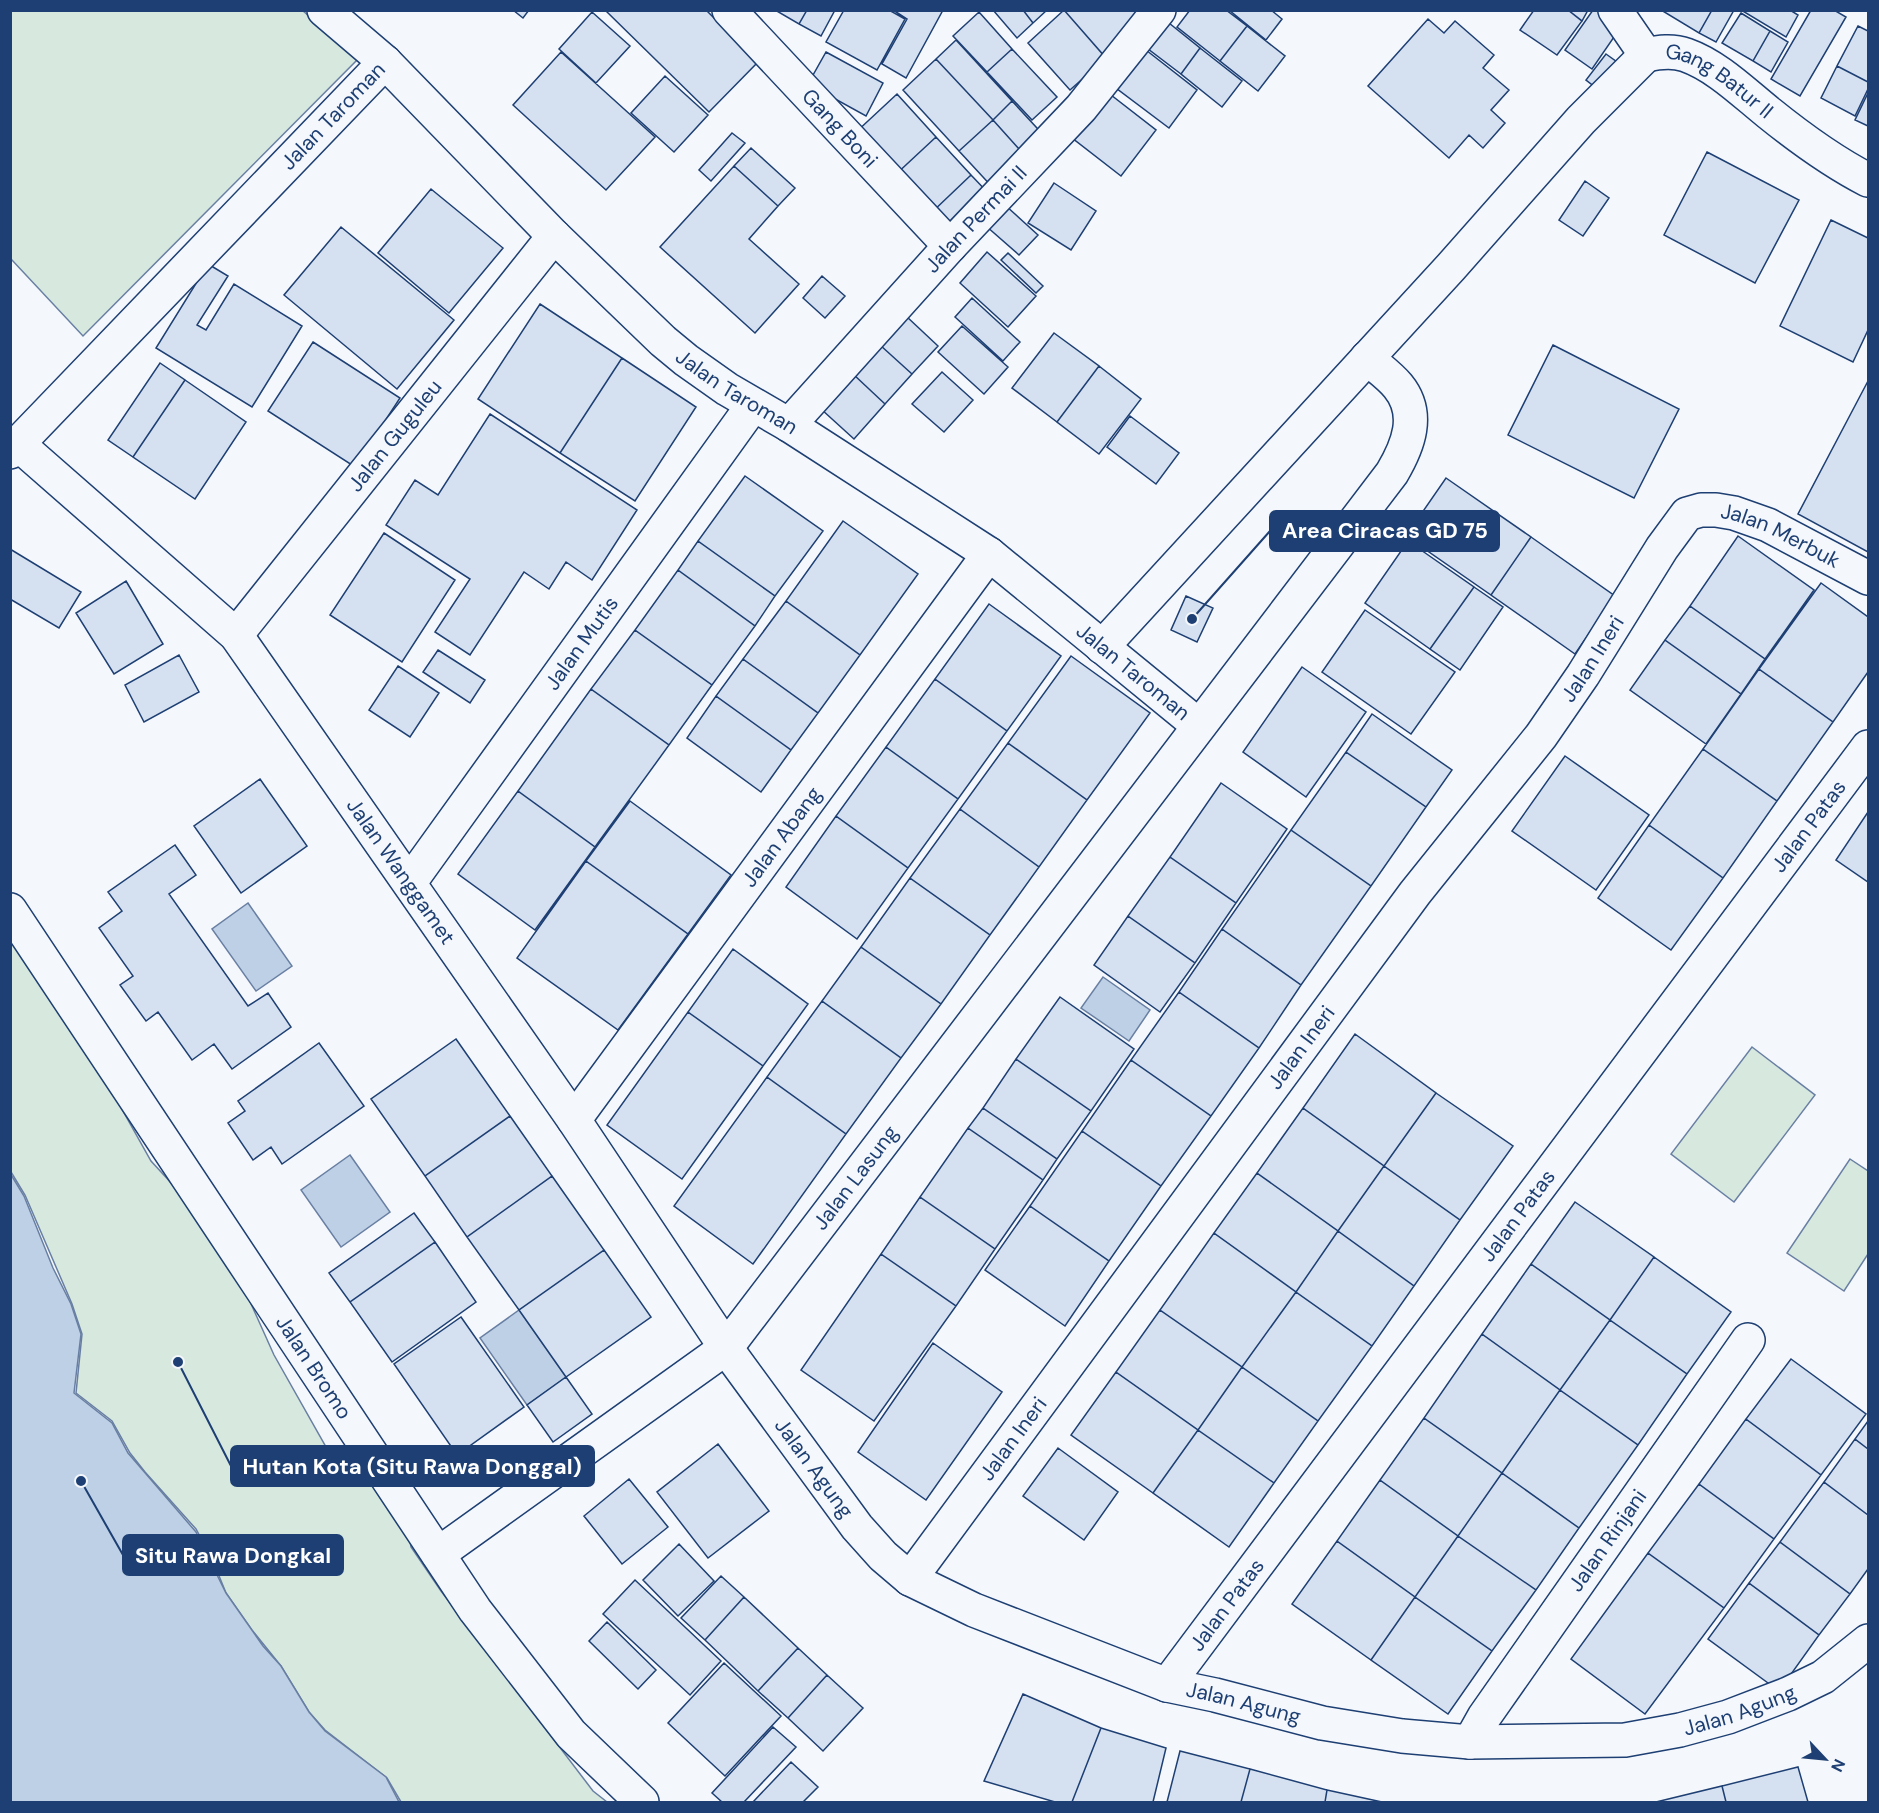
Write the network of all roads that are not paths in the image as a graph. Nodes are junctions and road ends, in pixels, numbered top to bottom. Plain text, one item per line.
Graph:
1 (324, 10) edge
2 (729, 10) edge
3 (1159, 10) edge
4 (1615, 10) edge
5 (1646, 55) junction
6 (385, 62) junction
7 (1869, 180) edge
8 (554, 236) junction
9 (950, 246) junction
10 (1367, 358) junction
11 (753, 405) junction
12 (789, 425) junction
13 (14, 448) edge
14 (1687, 514) joint
15 (989, 554) junction
16 (1869, 578) edge
17 (236, 634) junction
18 (1102, 647) junction
19 (1198, 725) junction
20 (1869, 747) edge
21 (410, 882) junction
22 (10, 910) edge
23 (574, 1120) junction
24 (1748, 1340) dead end
25 (726, 1348) junction
26 (438, 1554) junction
27 (910, 1579) junction
28 (1869, 1641) edge
29 (1167, 1685) junction
30 (1470, 1742) junction
31 (642, 1803) edge

1 - 6 street
2 - 9 street, Gang Boni
3 - 9 street, Jalan Permai II
4 - 5 street
5 - 7 street, Gang Batur II
5 - 10 street
6 - 8 street, Jalan Taroman
6 - 13 street, Jalan Taroman
8 - 11 street, Jalan Taroman
8 - 17 street, Jalan Guguleu
9 - 12 street, Jalan Permai II
10 - 18 street
10 - 19 street, Jalan Taroman
11 - 12 street, Jalan Taroman
11 - 21 street, Jalan Mutis
12 - 15 street, Jalan Taroman
13 - 17 street, Jalan Wanggamet
14 - 16 street, Jalan Merbuk
14 - 27 street, Jalan Ineri
15 - 18 street, Jalan Taroman
15 - 23 street, Jalan Abang
17 - 21 street, Jalan Wanggamet
18 - 19 street, Jalan Taroman
19 - 25 street, Jalan Lasung
20 - 29 street, Jalan Patas
21 - 23 street, Jalan Wanggamet
22 - 26 street, Jalan Bromo
23 - 25 street, Jalan Wanggamet
24 - 30 street, Jalan Rinjani
25 - 26 street, Jalan Lasung
25 - 27 street, Jalan Agung
26 - 31 street, Jalan Bromo
27 - 29 street, Jalan Agung
28 - 30 street, Jalan Agung
29 - 30 street, Jalan Agung

